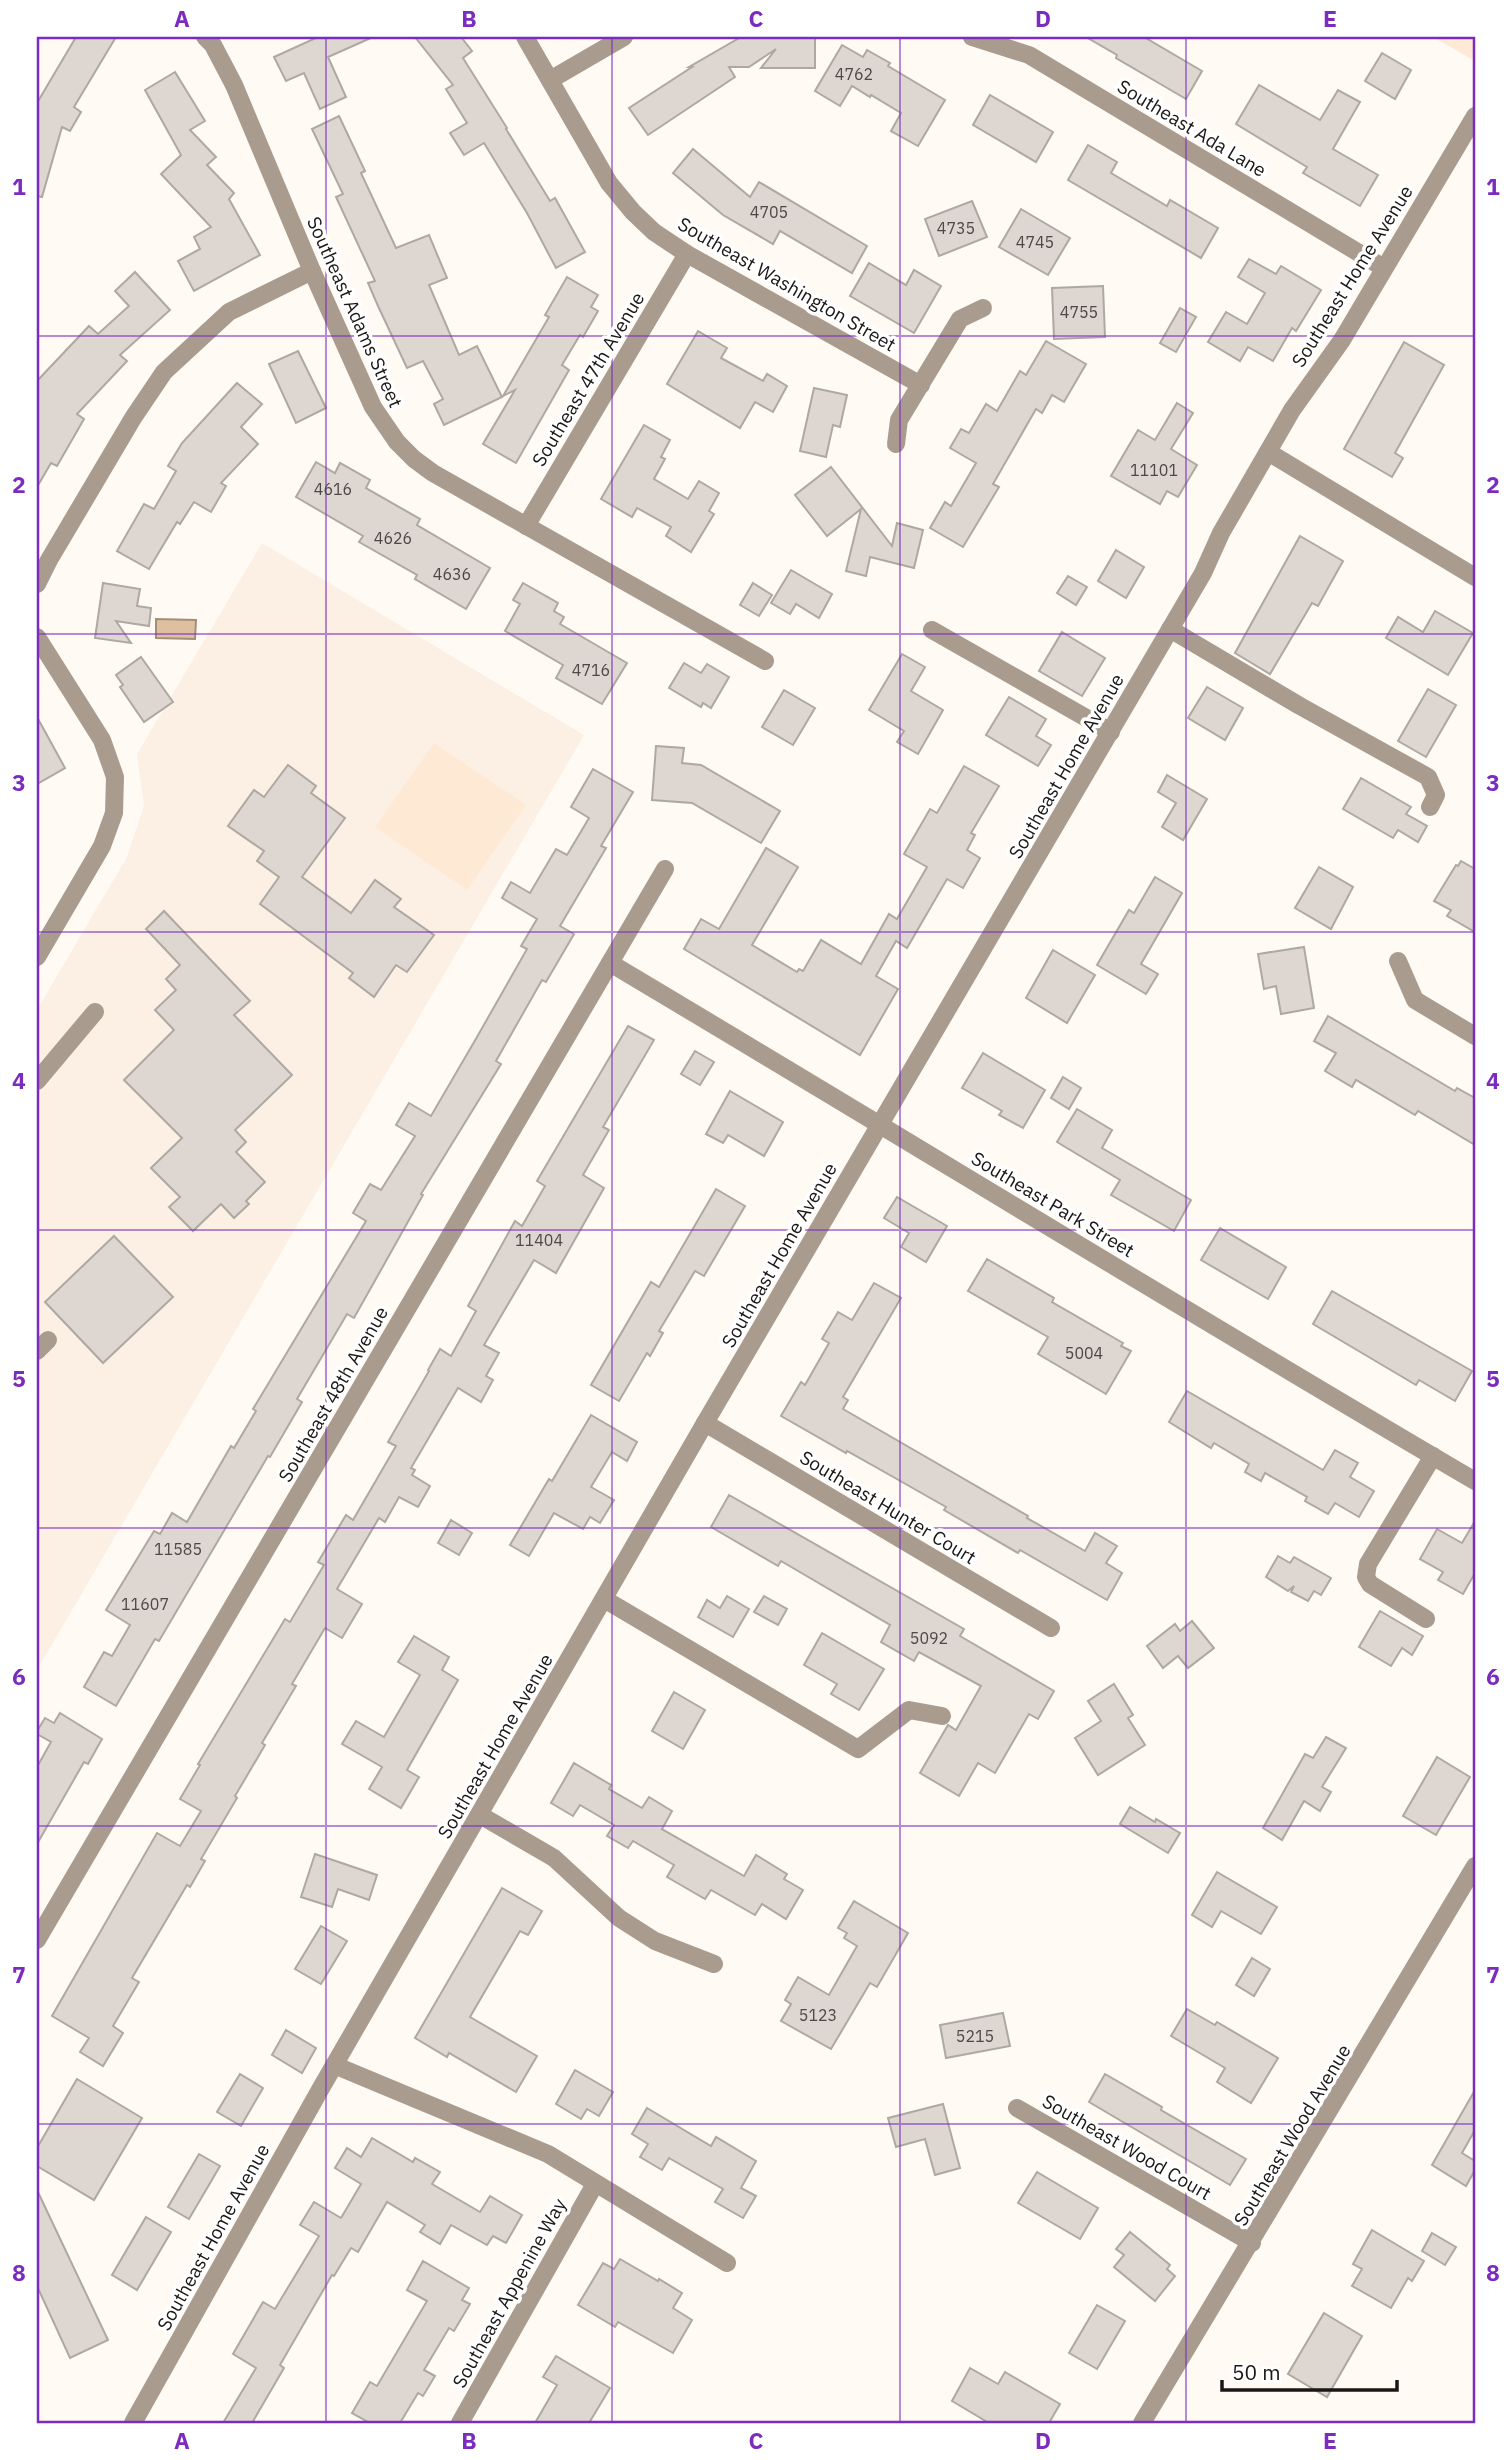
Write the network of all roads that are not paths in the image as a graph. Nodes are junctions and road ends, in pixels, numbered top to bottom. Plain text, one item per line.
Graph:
1 (205, 37) edge
2 (526, 37) edge
3 (624, 37) edge
4 (972, 37) edge
5 (550, 79) junction
6 (1475, 116) edge
7 (687, 254) junction
8 (1384, 268) junction
9 (312, 271) junction
10 (983, 308) dead end
11 (921, 385) junction
12 (896, 444) dead end
13 (1268, 452) junction
14 (526, 526) junction
15 (1475, 577) edge
16 (37, 584) edge
17 (932, 629) dead end
18 (1170, 629) junction
19 (37, 637) edge
20 (765, 661) dead end
21 (1111, 732) junction
22 (1430, 807) dead end
23 (665, 869) dead end
24 (37, 957) edge
25 (1398, 961) dead end
26 (610, 963) junction
27 (95, 1012) dead end
28 (1475, 1036) edge
29 (37, 1082) edge
30 (881, 1124) junction
31 (705, 1423) junction
32 (1433, 1456) junction
33 (1475, 1480) edge
34 (604, 1599) junction
35 (1426, 1619) dead end
36 (1051, 1628) dead end
37 (942, 1716) dead end
38 (480, 1815) junction
39 (1475, 1866) edge
40 (37, 1940) edge
41 (714, 1964) dead end
42 (334, 2065) junction
43 (1017, 2108) dead end
44 (595, 2184) junction
45 (1252, 2243) junction
46 (727, 2263) dead end
47 (132, 2423) edge
48 (460, 2423) edge
49 (1142, 2423) edge

1 - 9 street, Southeast Adams Street
2 - 5 street, Southeast Washington Street
3 - 5 street
4 - 8 street, Southeast Ada Lane
5 - 7 street, Southeast Washington Street
6 - 8 street, Southeast Home Avenue
7 - 11 street, Southeast Washington Street
7 - 14 street, Southeast 47th Avenue
8 - 13 street, Southeast Home Avenue
9 - 14 street, Southeast Adams Street
9 - 16 street
10 - 11 street
11 - 12 street
13 - 15 street
13 - 18 street, Southeast Home Avenue
14 - 20 street, Southeast Adams Street
17 - 21 street
18 - 21 street, Southeast Home Avenue
18 - 22 street
19 - 24 street
21 - 30 street, Southeast Home Avenue
23 - 26 street, Southeast 48th Avenue
25 - 28 street
26 - 30 street, Southeast Park Street
26 - 40 street, Southeast 48th Avenue
27 - 29 street
30 - 31 street, Southeast Home Avenue
30 - 32 street, Southeast Park Street
31 - 34 street, Southeast Home Avenue
31 - 36 street, Southeast Hunter Court
32 - 33 street, Southeast Park Street
32 - 35 street
34 - 37 street
34 - 38 street, Southeast Home Avenue
38 - 41 street
38 - 42 street, Southeast Home Avenue
39 - 45 street, Southeast Wood Avenue
42 - 44 street
42 - 47 street, Southeast Home Avenue
43 - 45 street, Southeast Wood Court
44 - 46 street
44 - 48 street, Southeast Appenine Way
45 - 49 street, Southeast Wood Avenue

